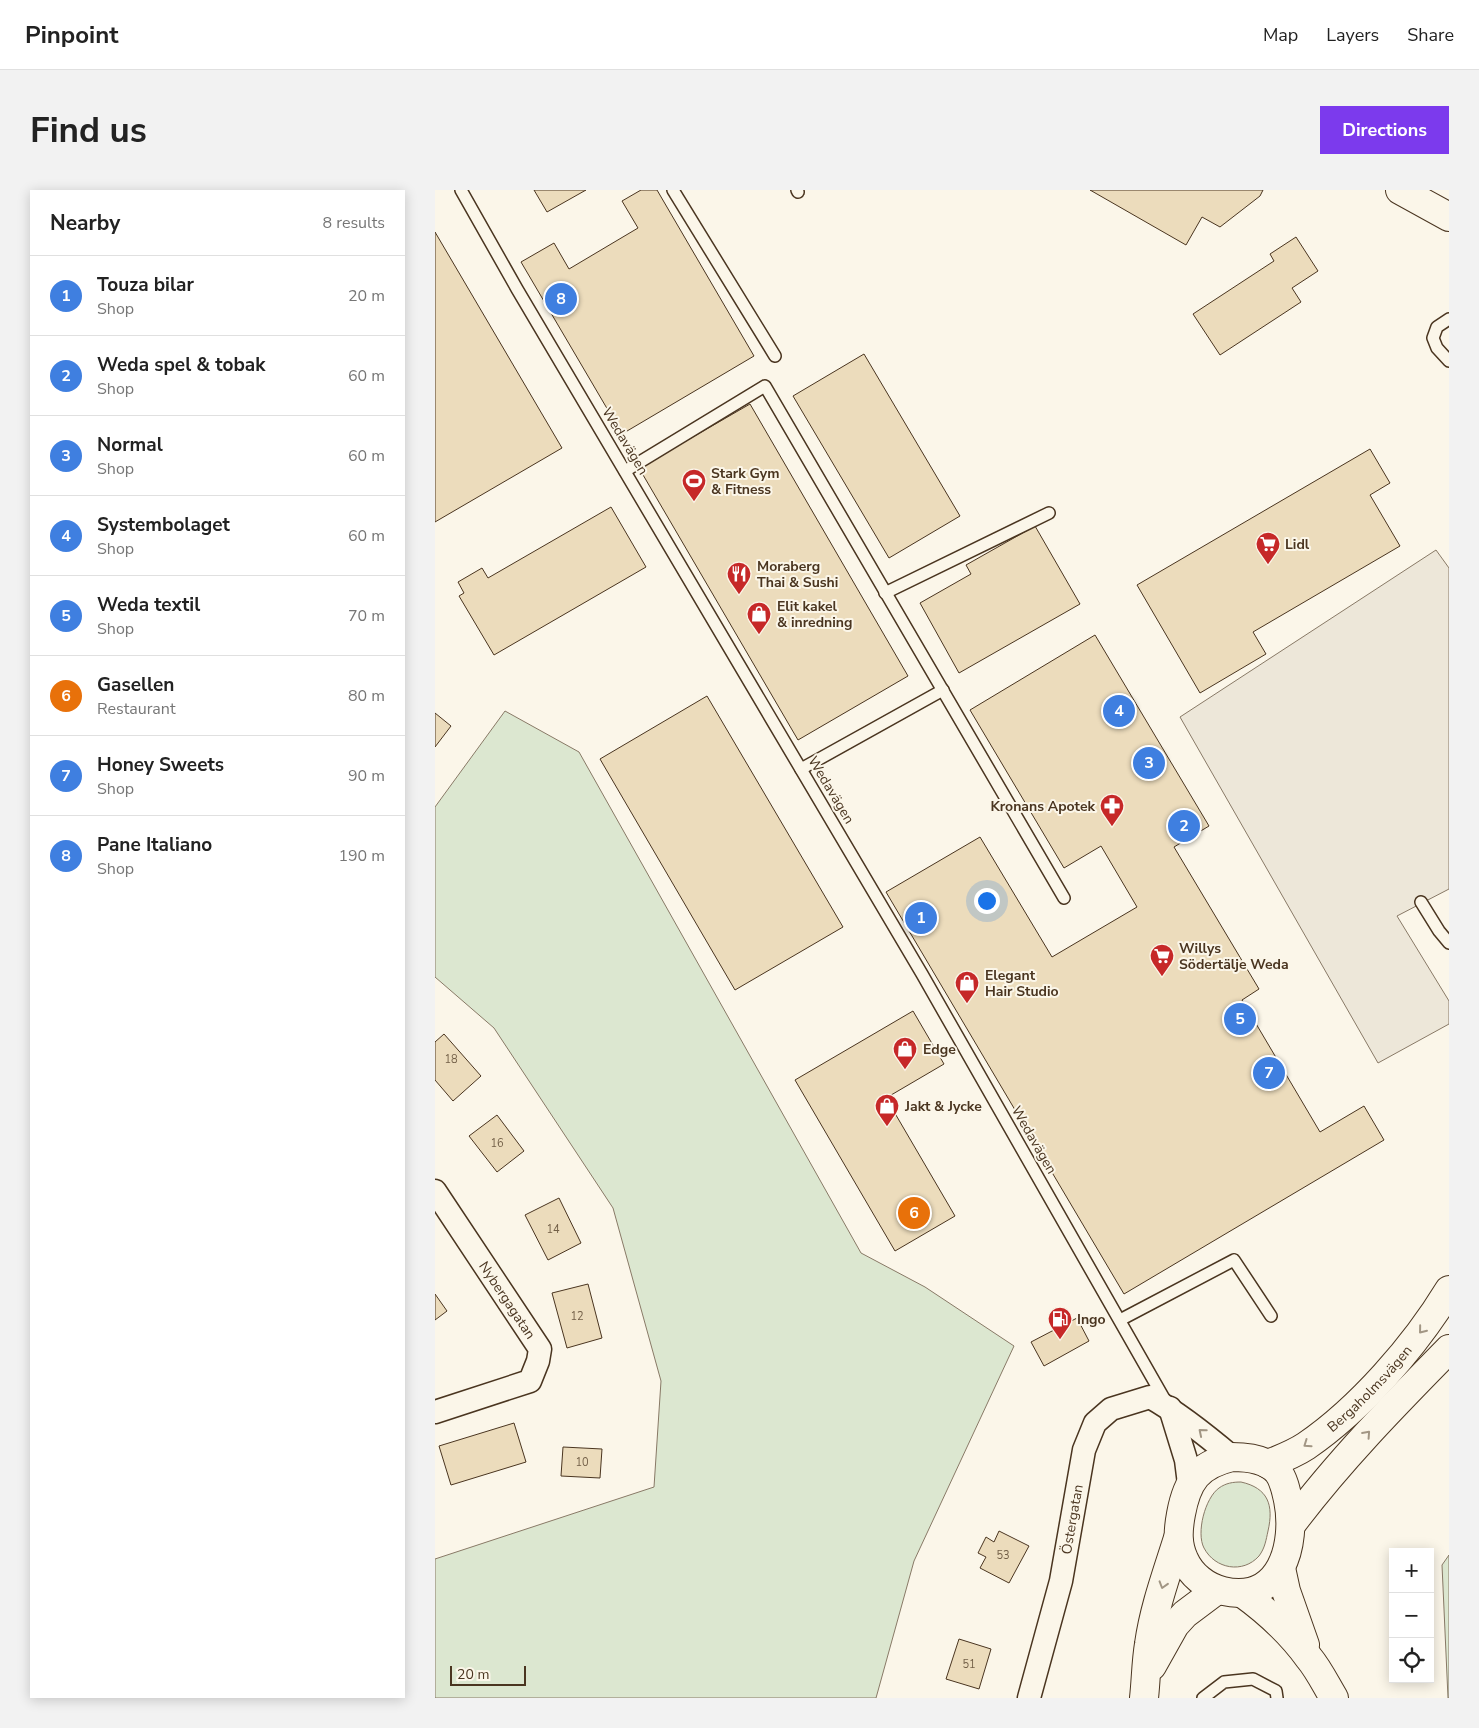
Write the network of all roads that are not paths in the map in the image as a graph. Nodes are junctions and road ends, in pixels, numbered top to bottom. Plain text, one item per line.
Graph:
1 (461, 190) edge
2 (673, 190) edge
3 (1400, 190) edge
4 (1449, 217) edge
5 (1449, 319) edge
6 (775, 356) dead end
7 (1449, 361) edge
8 (625, 471) junction
9 (1049, 513) dead end
10 (885, 593) junction
11 (943, 690) junction
12 (801, 769) junction
13 (1064, 898) dead end
14 (1421, 902) dead end
15 (1449, 943) edge
16 (435, 1191) edge
17 (1449, 1290) edge
18 (1271, 1316) dead end
19 (1119, 1320) junction
20 (1449, 1349) edge
21 (1170, 1408) junction
22 (435, 1412) edge
23 (1232, 1457) junction
24 (1268, 1464) junction
25 (1189, 1484) junction
26 (1291, 1525) junction
27 (1178, 1538) junction
28 (1281, 1568) junction
29 (1230, 1591) junction
30 (1310, 1658) junction
31 (1145, 1687) edge
32 (1029, 1698) edge
33 (1203, 1698) edge
34 (1277, 1698) edge
35 (1334, 1698) edge

1 - 8 lane, Wedavägen
2 - 6 lane
3 - 4 main road
5 - 7 lane
8 - 10 lane
8 - 12 lane, Wedavägen
9 - 10 lane
10 - 11 lane
11 - 12 lane
11 - 13 lane
12 - 19 lane, Wedavägen
14 - 15 lane
16 - 22 street, Nybergagatan
17 -> 24 main road, Bergaholmsvägen
18 - 19 lane
19 - 21 lane, Wedavägen
26 -> 20 main road
23 -> 21 street, Östergatan
21 - 25 street
21 - 32 street, Östergatan
23 - 24 main road
23 - 25 main road
24 - 26 main road
25 - 27 main road
26 - 28 main road
27 - 29 main road
27 -> 31 main road
28 - 29 main road
28 - 30 main road
29 - 30 main road
29 - 31 main road
30 - 35 main road
33 - 34 lane

